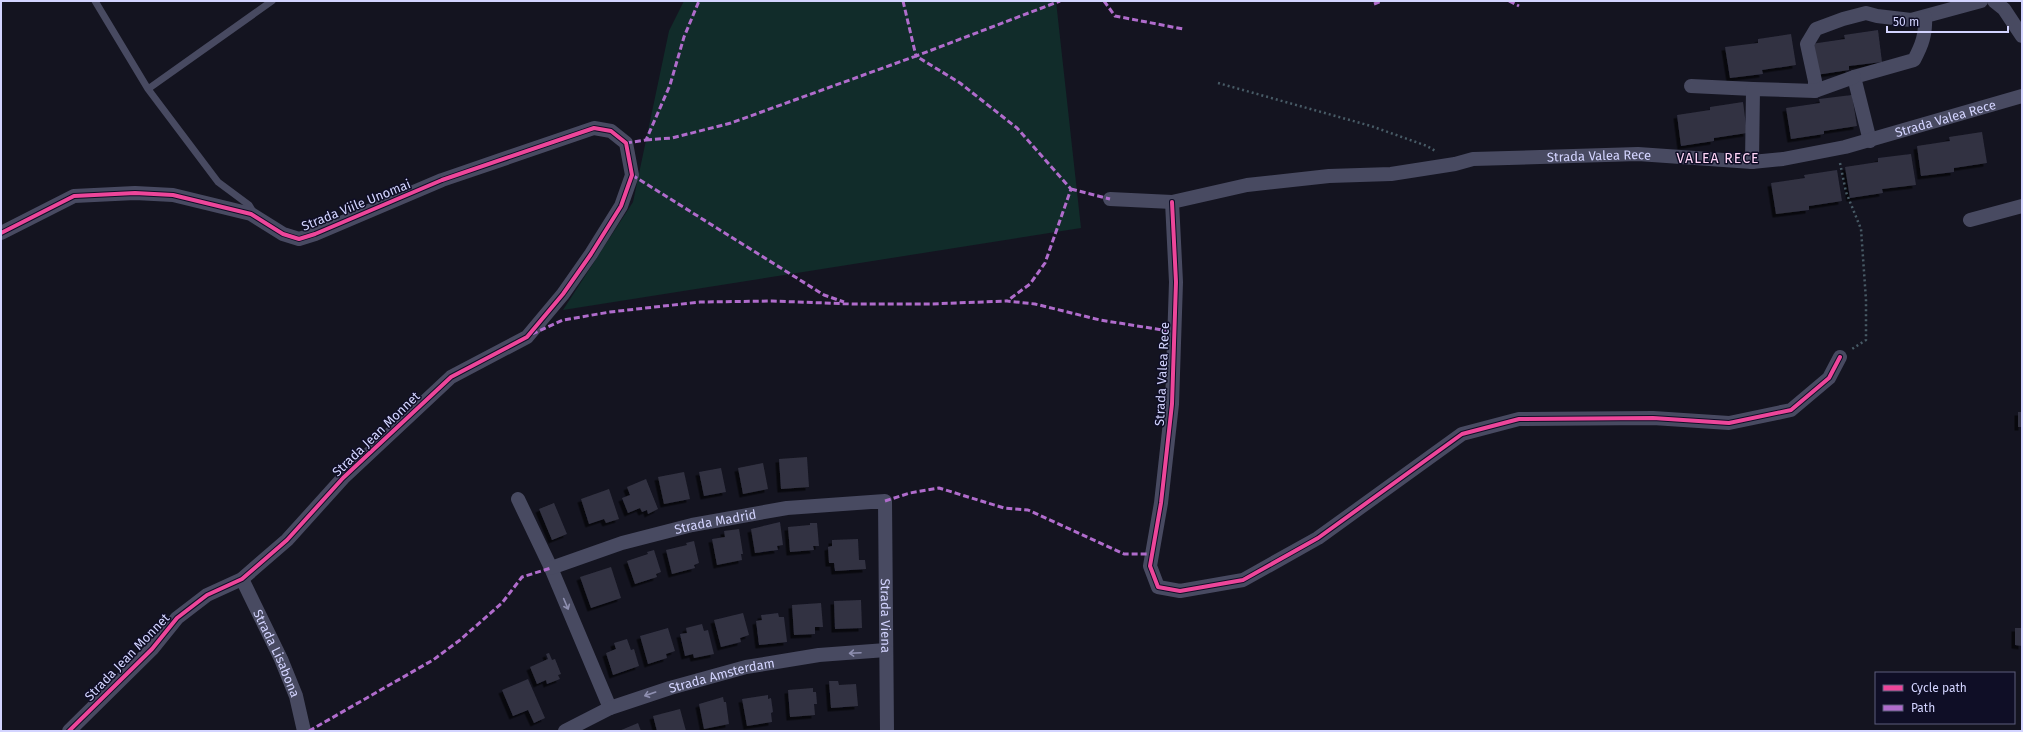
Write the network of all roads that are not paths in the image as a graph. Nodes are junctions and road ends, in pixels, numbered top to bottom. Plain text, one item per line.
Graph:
1 (95, 1) edge
2 (272, 1) edge
3 (1981, 1) edge
4 (1994, 1) edge
5 (1867, 7) edge
6 (1925, 17) junction
7 (2022, 36) edge
8 (1854, 77) junction
9 (1691, 86) dead end
10 (148, 89) junction
11 (1752, 89) junction
12 (1815, 91) junction
13 (2022, 96) edge
14 (1870, 140) junction
15 (626, 144) joint
16 (1752, 162) junction
17 (1110, 199) dead end
18 (1172, 202) junction
19 (2022, 206) edge
20 (251, 214) junction
21 (1970, 220) dead end
22 (1, 233) edge
23 (1840, 356) road end
24 (518, 499) dead end
25 (885, 501) joint
26 (551, 568) junction
27 (242, 579) junction
28 (886, 650) junction
29 (610, 708) junction
30 (69, 731) edge
31 (304, 731) edge
32 (565, 731) edge
33 (887, 731) edge

1 - 10 lane
2 - 10 lane
3 - 6 street
4 - 7 street
5 - 6 street
5 - 12 street
6 - 8 street
8 - 12 street
8 - 14 street
9 - 11 street
10 - 20 lane
11 - 12 street
11 - 16 street
13 - 14 street, Strada Valea Rece
14 - 16 street, Strada Valea Rece
15 - 20 street, Strada Viile Unomai
15 - 27 street, Strada Jean Monnet
16 - 18 street, Strada Valea Rece
17 - 18 street, Strada Valea Rece
18 - 23 street, Strada Valea Rece
19 - 21 street
20 - 22 street, Strada Viile Unomai
24 - 26 street
25 - 26 street, Strada Madrid
25 - 28 street, Strada Viena
26 -> 29 street
27 - 30 street, Strada Jean Monnet
27 - 31 street, Strada Lisabona
28 -> 29 street, Strada Amsterdam
28 - 33 street, Strada Viena
29 - 32 street, Strada Amsterdam

